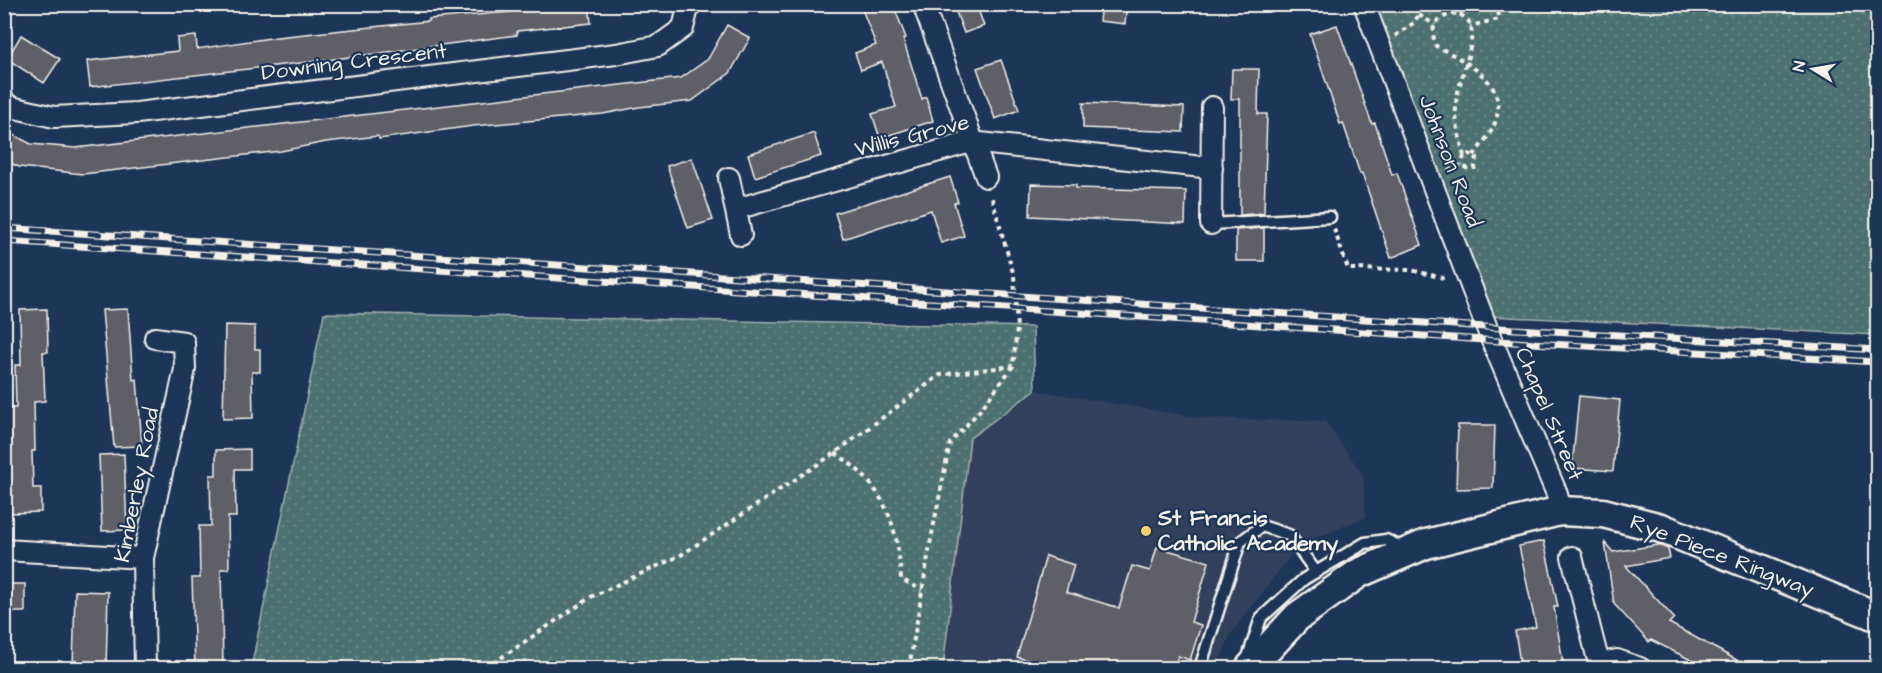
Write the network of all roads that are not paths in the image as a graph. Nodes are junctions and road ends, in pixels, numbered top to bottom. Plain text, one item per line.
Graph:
1 (689, 4) edge
2 (923, 4) edge
3 (1364, 4) edge
4 (4, 101) edge
5 (1212, 107) dead end
6 (971, 142) junction
7 (1212, 168) junction
8 (986, 177) road end
9 (729, 178) dead end
10 (736, 209) junction
11 (1330, 217) road end
12 (1211, 224) joint
13 (741, 235) dead end
14 (1490, 336) joint
15 (155, 338) dead end
16 (1560, 511) junction
17 (4, 549) edge
18 (1409, 551) junction
19 (1572, 557) dead end
20 (143, 558) junction
21 (1316, 572) junction
22 (1878, 617) edge
23 (1268, 653) edge
24 (1600, 666) edge
25 (145, 669) edge
26 (1200, 669) edge
27 (1244, 669) edge
28 (1640, 669) edge

1 - 4 street, Downing Crescent
2 - 6 street
3 - 14 street, Johnson Road
5 - 7 street
6 - 7 street, Willis Grove
6 - 8 street
6 - 10 street, Willis Grove
7 - 12 street
9 - 10 street
10 - 13 street
11 - 12 lane
14 - 16 street, Chapel Street
15 - 20 street, Kimberley Road
16 - 18 main road, Rye Piece Ringway
16 - 22 main road, Rye Piece Ringway
17 - 20 street
18 - 21 lane
18 - 23 main road, Rye Piece Ringway
19 - 24 street
20 - 25 street, Kimberley Road
21 - 26 lane
21 - 27 lane
24 - 28 street

